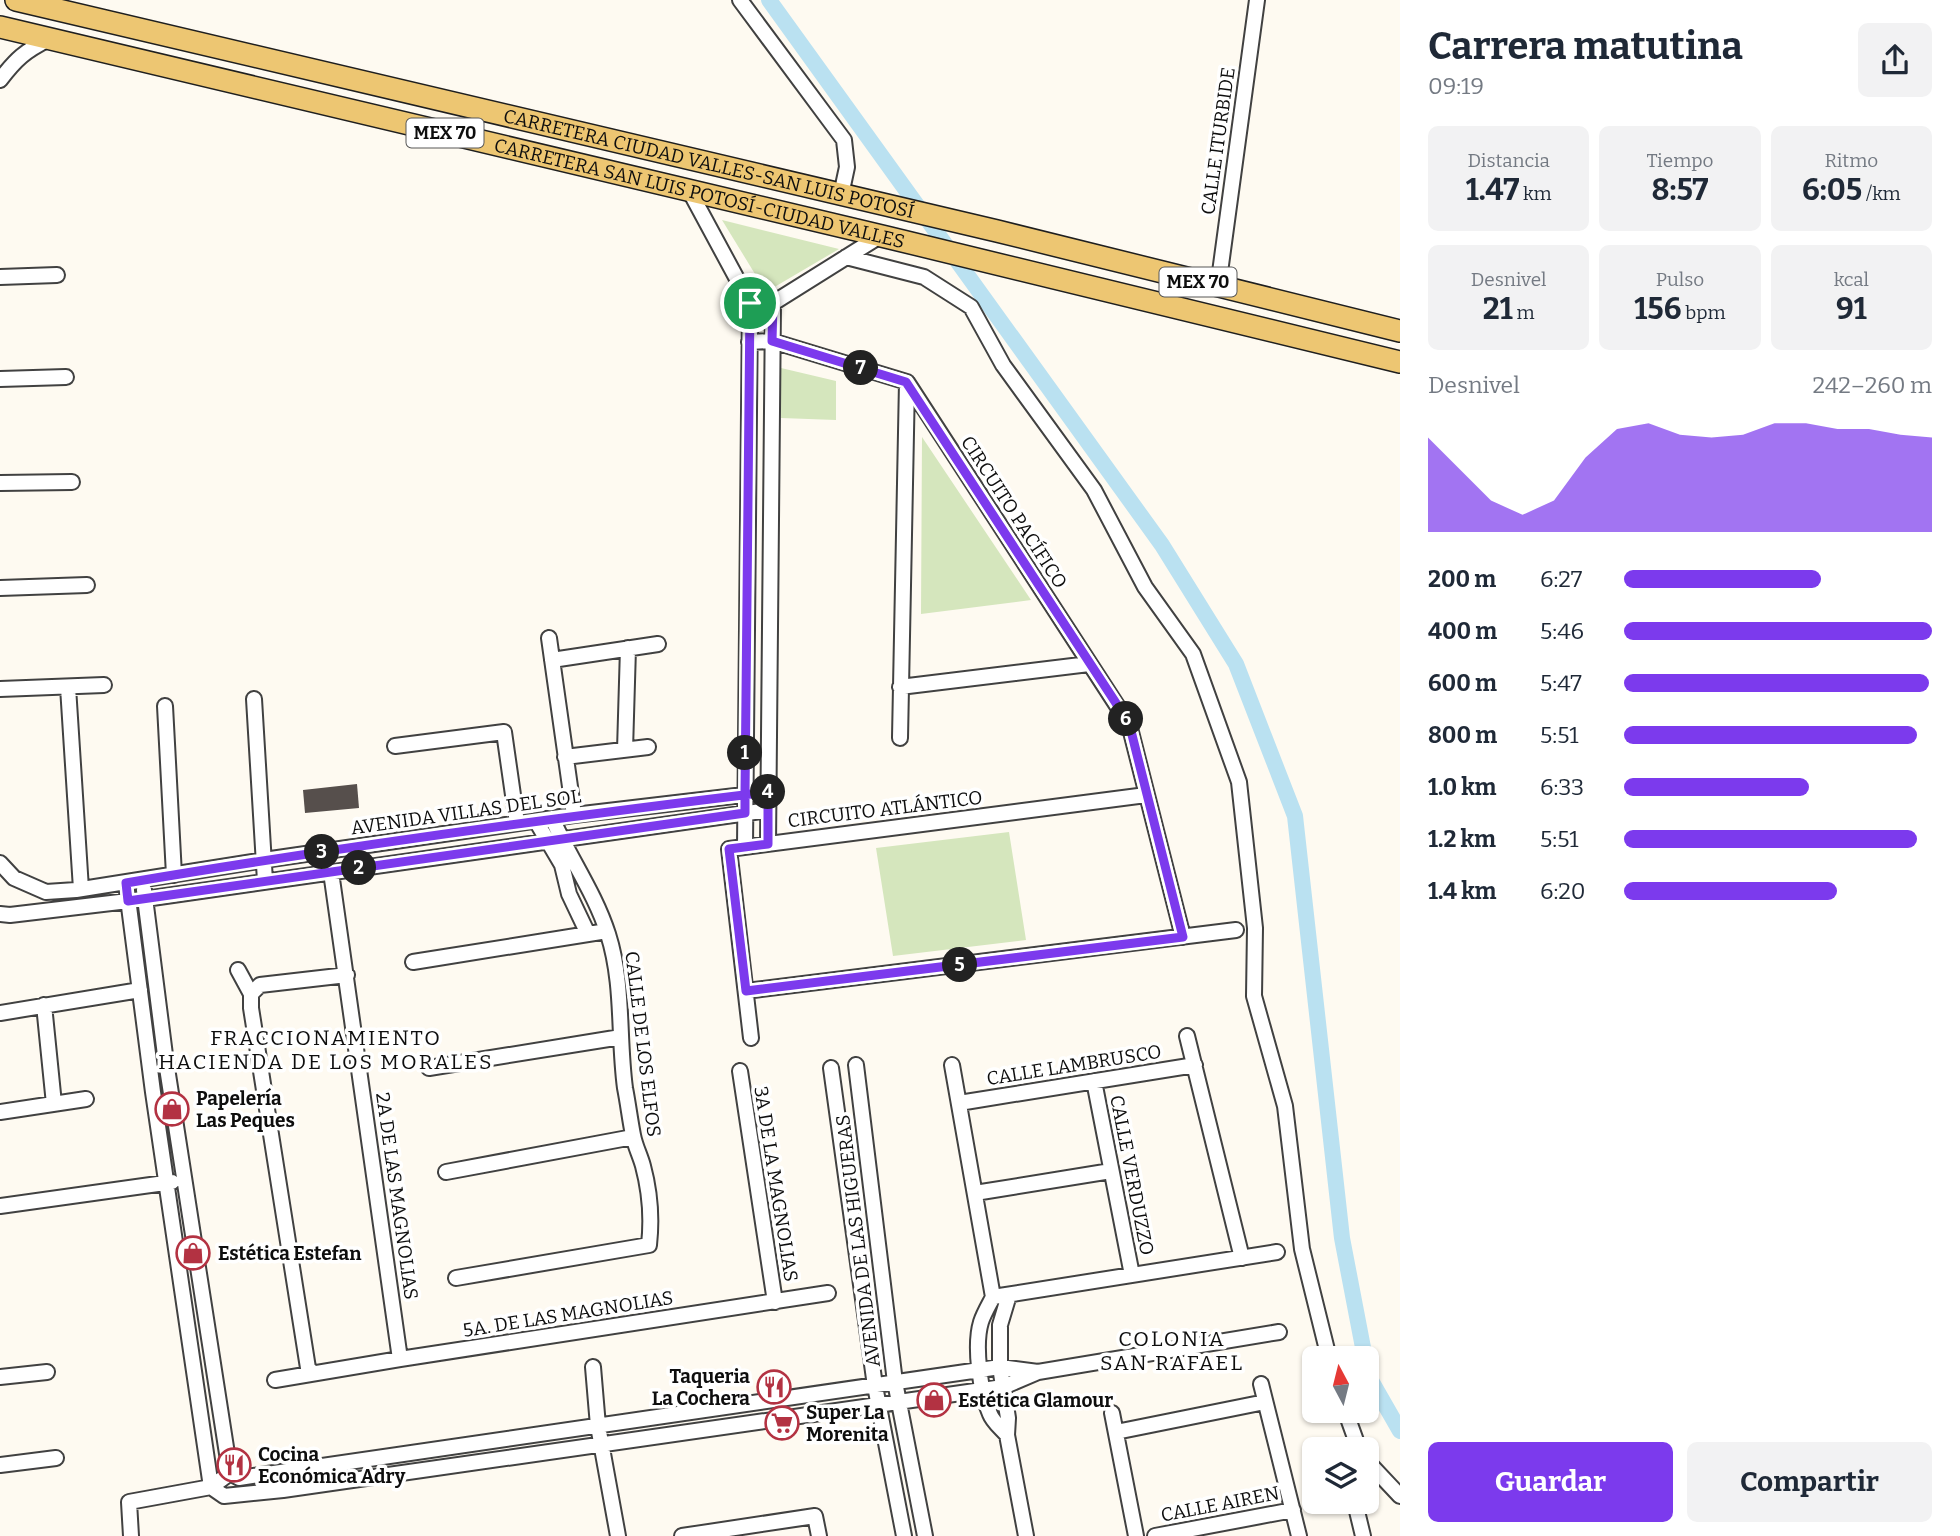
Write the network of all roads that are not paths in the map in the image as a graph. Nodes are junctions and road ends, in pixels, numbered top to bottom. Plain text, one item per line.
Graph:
1 (16, 0) edge
2 (740, 0) edge
3 (1257, 0) edge
4 (0, 27) edge
5 (49, 39) junction
6 (0, 80) edge
7 (689, 190) junction
8 (841, 195) junction
9 (885, 237) junction
10 (846, 257) junction
11 (57, 275) dead end
12 (0, 277) edge
13 (1217, 287) junction
14 (750, 303) junction
15 (773, 303) junction
16 (1400, 331) edge
17 (772, 341) junction
18 (749, 342) junction
19 (1400, 362) edge
20 (65, 377) dead end
21 (0, 379) edge
22 (906, 382) junction
23 (72, 482) dead end
24 (0, 483) edge
25 (748, 530) junction
26 (771, 531) junction
27 (87, 585) dead end
28 (0, 587) edge
29 (549, 638) dead end
30 (658, 644) dead end
31 (628, 648) junction
32 (552, 660) junction
33 (1089, 664) junction
34 (104, 685) dead end
35 (68, 687) junction
36 (900, 687) junction
37 (0, 690) edge
38 (254, 699) dead end
39 (165, 706) dead end
40 (900, 738) dead end
41 (395, 746) dead end
42 (648, 747) dead end
43 (625, 750) junction
44 (565, 757) junction
45 (768, 792) junction
46 (745, 794) junction
47 (1146, 795) junction
48 (768, 810) junction
49 (745, 813) junction
50 (574, 815) junction
51 (552, 818) junction
52 (536, 821) junction
53 (517, 824) junction
54 (554, 839) junction
55 (768, 844) junction
56 (745, 847) junction
57 (264, 860) junction
58 (0, 863) edge
59 (331, 872) junction
60 (174, 875) junction
61 (142, 880) junction
62 (265, 881) junction
63 (126, 883) junction
64 (81, 889) junction
65 (145, 899) junction
66 (128, 901) junction
67 (0, 914) edge
68 (1236, 930) dead end
69 (607, 931) junction
70 (588, 934) junction
71 (1183, 937) junction
72 (413, 962) dead end
73 (238, 970) dead end
74 (347, 975) junction
75 (140, 990) junction
76 (746, 991) junction
77 (251, 994) junction
78 (44, 1005) junction
79 (0, 1013) edge
80 (1187, 1036) dead end
81 (621, 1037) junction
82 (751, 1038) dead end
83 (856, 1065) dead end
84 (952, 1065) dead end
85 (1195, 1065) junction
86 (429, 1068) dead end
87 (831, 1068) dead end
88 (740, 1071) dead end
89 (1094, 1081) junction
90 (86, 1099) dead end
91 (959, 1102) junction
92 (54, 1104) junction
93 (0, 1112) edge
94 (633, 1138) junction
95 (869, 1171) junction
96 (1111, 1171) junction
97 (446, 1172) dead end
98 (845, 1175) junction
99 (185, 1181) junction
100 (166, 1183) junction
101 (975, 1193) junction
102 (0, 1206) edge
103 (1277, 1252) dead end
104 (1242, 1258) junction
105 (1132, 1275) junction
106 (456, 1278) dead end
107 (828, 1293) dead end
108 (1009, 1295) junction
109 (993, 1297) junction
110 (775, 1302) junction
111 (1279, 1332) dead end
112 (1326, 1346) edge
113 (400, 1359) junction
114 (593, 1367) dead end
115 (1000, 1367) junction
116 (981, 1370) junction
117 (47, 1372) dead end
118 (1038, 1372) junction
119 (313, 1373) junction
120 (0, 1377) edge
121 (275, 1380) dead end
122 (895, 1382) junction
123 (1261, 1384) dead end
124 (875, 1386) junction
125 (1003, 1387) junction
126 (983, 1390) junction
127 (899, 1402) junction
128 (1265, 1402) junction
129 (879, 1405) junction
130 (1112, 1413) dead end
131 (598, 1426) junction
132 (1116, 1432) junction
133 (1007, 1435) junction
134 (601, 1444) junction
135 (56, 1458) dead end
136 (0, 1465) edge
137 (230, 1473) junction
138 (1379, 1474) edge
139 (211, 1488) junction
140 (1400, 1496) edge
141 (1293, 1510) junction
142 (1358, 1514) edge
143 (723, 1533) edge
144 (131, 1536) edge
145 (618, 1536) edge
146 (682, 1536) edge
147 (819, 1536) edge
148 (904, 1536) edge
149 (925, 1536) edge
150 (1026, 1536) edge
151 (1136, 1536) edge
152 (1155, 1536) edge
153 (1300, 1536) edge
154 (1363, 1536) edge

1 - 8 main road, CARRETERA CIUDAD VALLES-SAN LUIS POTOSÍ / MEX 70
2 - 8 street
3 - 13 street, CALLE ITURBIDE
4 - 5 main road, CARRETERA SAN LUIS POTOSÍ-CIUDAD VALLES / MEX 70
5 - 6 street
5 - 7 main road, CARRETERA SAN LUIS POTOSÍ-CIUDAD VALLES / MEX 70
7 - 9 main road, CARRETERA SAN LUIS POTOSÍ-CIUDAD VALLES / MEX 70
7 - 14 street
8 - 13 main road, CARRETERA CIUDAD VALLES-SAN LUIS POTOSÍ / MEX 70
9 - 10 street
9 - 19 main road, CARRETERA SAN LUIS POTOSÍ-CIUDAD VALLES / MEX 70
10 - 15 street
10 - 112 street
11 - 12 street
13 - 16 main road, CARRETERA CIUDAD VALLES-SAN LUIS POTOSÍ / MEX 70
14 - 15 street
14 - 18 street
15 - 17 street
17 - 18 street
17 - 22 street
17 - 26 street
18 - 25 street
20 - 21 street
22 - 33 street, CIRCUITO PACÍFICO
22 - 36 street
23 - 24 street
25 - 26 street
25 - 46 street
26 - 45 street
27 - 28 street
29 - 32 street
30 - 31 street
31 - 32 street
31 - 43 street
32 - 44 street
33 - 36 street
33 - 47 street, CIRCUITO PACÍFICO
34 - 35 street
35 - 37 street
35 - 64 street
36 - 40 street
38 - 57 street
39 - 60 street
41 - 53 street
42 - 43 street
43 - 44 street
44 - 50 street
45 - 46 street, AVENIDA VILLAS DEL SOL
45 - 48 street
46 - 49 street
46 - 50 street, AVENIDA VILLAS DEL SOL
47 - 55 street, CIRCUITO ATLÁNTICO
47 - 71 street
48 - 49 street, AVENIDA VILLAS DEL SOL
48 - 55 street
49 - 54 street, AVENIDA VILLAS DEL SOL
49 - 56 street
50 - 51 street, AVENIDA VILLAS DEL SOL
51 - 52 street, AVENIDA VILLAS DEL SOL
51 - 54 street, CALLE DE LOS ELFOS
52 - 53 street, AVENIDA VILLAS DEL SOL
52 - 54 street, CALLE DE LOS ELFOS
53 - 57 street, AVENIDA VILLAS DEL SOL
54 - 59 street, AVENIDA VILLAS DEL SOL
54 - 69 street, CALLE DE LOS ELFOS
54 - 70 street, CALLE DE LOS ELFOS
55 - 56 street, CIRCUITO ATLÁNTICO
56 - 76 street
57 - 60 street, AVENIDA VILLAS DEL SOL
57 - 62 street
58 - 64 street, AVENIDA VILLAS DEL SOL
59 - 62 street, AVENIDA VILLAS DEL SOL
59 - 74 street, 2A DE LAS MAGNOLIAS
60 - 61 street, AVENIDA VILLAS DEL SOL
61 - 63 street, AVENIDA VILLAS DEL SOL
61 - 65 street
62 - 65 street, AVENIDA VILLAS DEL SOL
63 - 64 street, AVENIDA VILLAS DEL SOL
63 - 66 street
65 - 66 street, AVENIDA VILLAS DEL SOL
65 - 99 street
66 - 67 street, AVENIDA VILLAS DEL SOL
66 - 75 street
68 - 71 street
69 - 70 street
69 - 81 street, CALLE DE LOS ELFOS
70 - 72 street
71 - 76 street
73 - 77 street
74 - 77 street
74 - 113 street, 2A DE LAS MAGNOLIAS
75 - 78 street
75 - 100 street
76 - 82 street
77 - 119 street
78 - 79 street
78 - 92 street
80 - 85 street, CALLE LAMBRUSCO
81 - 86 street
81 - 94 street, CALLE DE LOS ELFOS
83 - 95 street, AVENIDA DE LAS HIGUERAS
84 - 91 street
85 - 89 street, CALLE LAMBRUSCO
85 - 104 street, CALLE LAMBRUSCO
87 - 98 street, AVENIDA DE LAS HIGUERAS
88 - 110 street, 3A DE LA MAGNOLIAS
89 - 91 street, CALLE LAMBRUSCO
89 - 96 street, CALLE VERDUZZO
90 - 92 street
91 - 101 street
92 - 93 street
94 - 97 street
94 - 106 street, CALLE DE LOS ELFOS
95 - 98 street
95 - 122 street, AVENIDA DE LAS HIGUERAS
96 - 101 street
96 - 105 street, CALLE VERDUZZO
98 - 124 street, AVENIDA DE LAS HIGUERAS
99 - 100 street
99 - 137 street
100 - 102 street
100 - 139 street
101 - 109 street
103 - 104 street
104 - 105 street
105 - 108 street
107 - 110 street, 5A. DE LAS MAGNOLIAS
108 - 109 street
108 - 115 street
109 - 116 street
110 - 113 street, 5A. DE LAS MAGNOLIAS
111 - 118 street
113 - 119 street, 5A. DE LAS MAGNOLIAS
114 - 131 street
115 - 116 street
115 - 118 street
115 - 125 street
116 - 122 street
116 - 126 street
117 - 120 street
118 - 125 street
119 - 121 street, 5A. DE LAS MAGNOLIAS
122 - 124 street
122 - 127 street, AVENIDA DE LAS HIGUERAS
123 - 128 street
124 - 129 street, AVENIDA DE LAS HIGUERAS
124 - 131 street
125 - 126 street
125 - 133 street
126 - 127 street
126 - 133 street
127 - 129 street
127 - 149 street, AVENIDA DE LAS HIGUERAS
128 - 132 street
128 - 141 street
129 - 134 street
129 - 148 street, AVENIDA DE LAS HIGUERAS
130 - 132 street
131 - 134 street
131 - 137 street
132 - 151 street
133 - 150 street
134 - 139 street
134 - 145 street
135 - 136 street
137 - 139 street
138 - 140 street
139 - 144 street
141 - 152 street, CALLE AIREN
141 - 153 street
142 - 154 street
143 - 146 street
143 - 147 street

